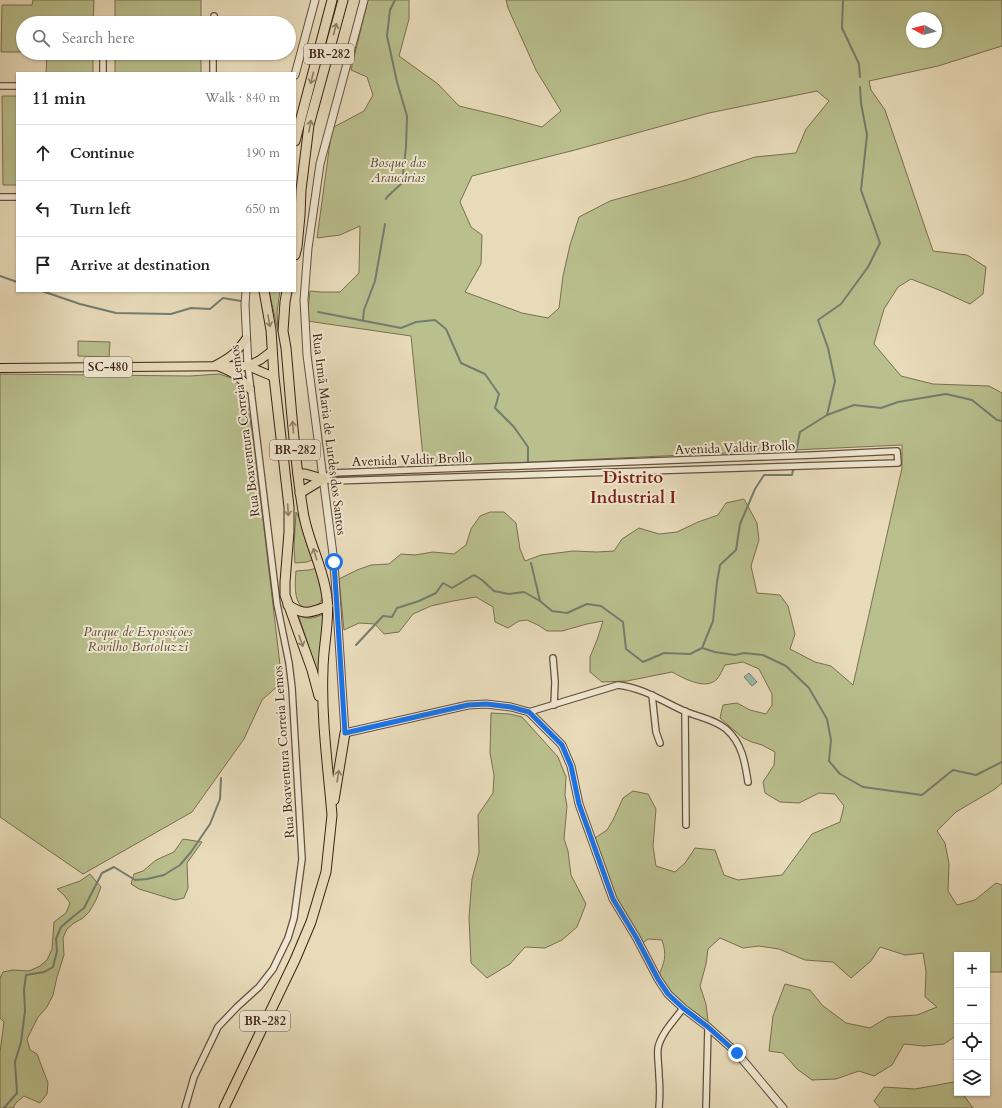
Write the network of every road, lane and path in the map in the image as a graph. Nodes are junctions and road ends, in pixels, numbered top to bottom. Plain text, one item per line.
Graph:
1 (315, 0) edge
2 (332, 0) edge
3 (343, 0) edge
4 (364, 0) edge
5 (103, 60) edge
6 (214, 60) edge
7 (103, 72) edge
8 (213, 72) edge
9 (296, 72) edge
10 (0, 86) edge
11 (16, 86) edge
12 (296, 137) edge
13 (0, 197) edge
14 (16, 197) edge
15 (296, 232) edge
16 (246, 292) edge
17 (264, 292) edge
18 (287, 292) edge
19 (246, 339) junction
20 (272, 352) junction
21 (215, 366) junction
22 (248, 366) junction
23 (0, 368) edge
24 (274, 377) junction
25 (250, 389) junction
26 (298, 474) junction
27 (323, 479) junction
28 (300, 493) junction
29 (288, 605) junction
30 (328, 606) junction
31 (553, 658) dead end
32 (652, 695) junction
33 (554, 705) junction
34 (685, 711) junction
35 (529, 712) junction
36 (324, 715) junction
37 (345, 733) junction
38 (660, 743) dead end
39 (748, 782) dead end
40 (332, 815) junction
41 (686, 825) dead end
42 (683, 1008) junction
43 (708, 1027) junction
44 (185, 1108) edge
45 (224, 1108) edge
46 (659, 1108) edge
47 (706, 1108) edge
48 (783, 1108) edge

1 - 9 street
2 -> 12 highway, BR-282
15 -> 3 highway, BR-282
4 - 27 street, Rua Irmã Maria de Lurdes dos Santos
5 - 7 street
6 - 8 street
10 - 11 street
13 - 14 street
16 - 19 street, Rua Boaventura Correia Lemos
17 -> 20 highway, BR-282
26 -> 18 highway, BR-282
19 - 21 main road
19 - 22 street, Rua Boaventura Correia Lemos
20 - 22 main road, SC-480
20 - 24 highway, BR-282
21 - 22 main road, SC-480
21 - 23 main road, SC-480
21 - 25 main road
22 - 24 main road, SC-480
22 - 25 street, Rua Boaventura Correia Lemos
24 -> 29 highway, BR-282
25 - 44 street, Rua Boaventura Correia Lemos
26 - 27 highway
26 - 28 highway, BR-282
27 - 27 street, Avenida Valdir Brollo
27 - 28 highway
27 - 37 street, Rua Irmã Maria de Lurdes dos Santos
30 -> 28 highway, BR-282
29 - 30 highway
29 -> 36 highway, BR-282
30 - 36 highway, BR-282
31 - 33 street
32 - 33 street
32 - 34 street
32 - 38 street
33 - 35 street
34 - 39 street
34 - 41 street
35 - 37 street
35 - 42 street
36 - 40 highway, BR-282
40 -> 37 highway
40 - 45 highway, BR-282
42 - 43 street
42 - 46 street
43 - 47 street
43 - 48 street

